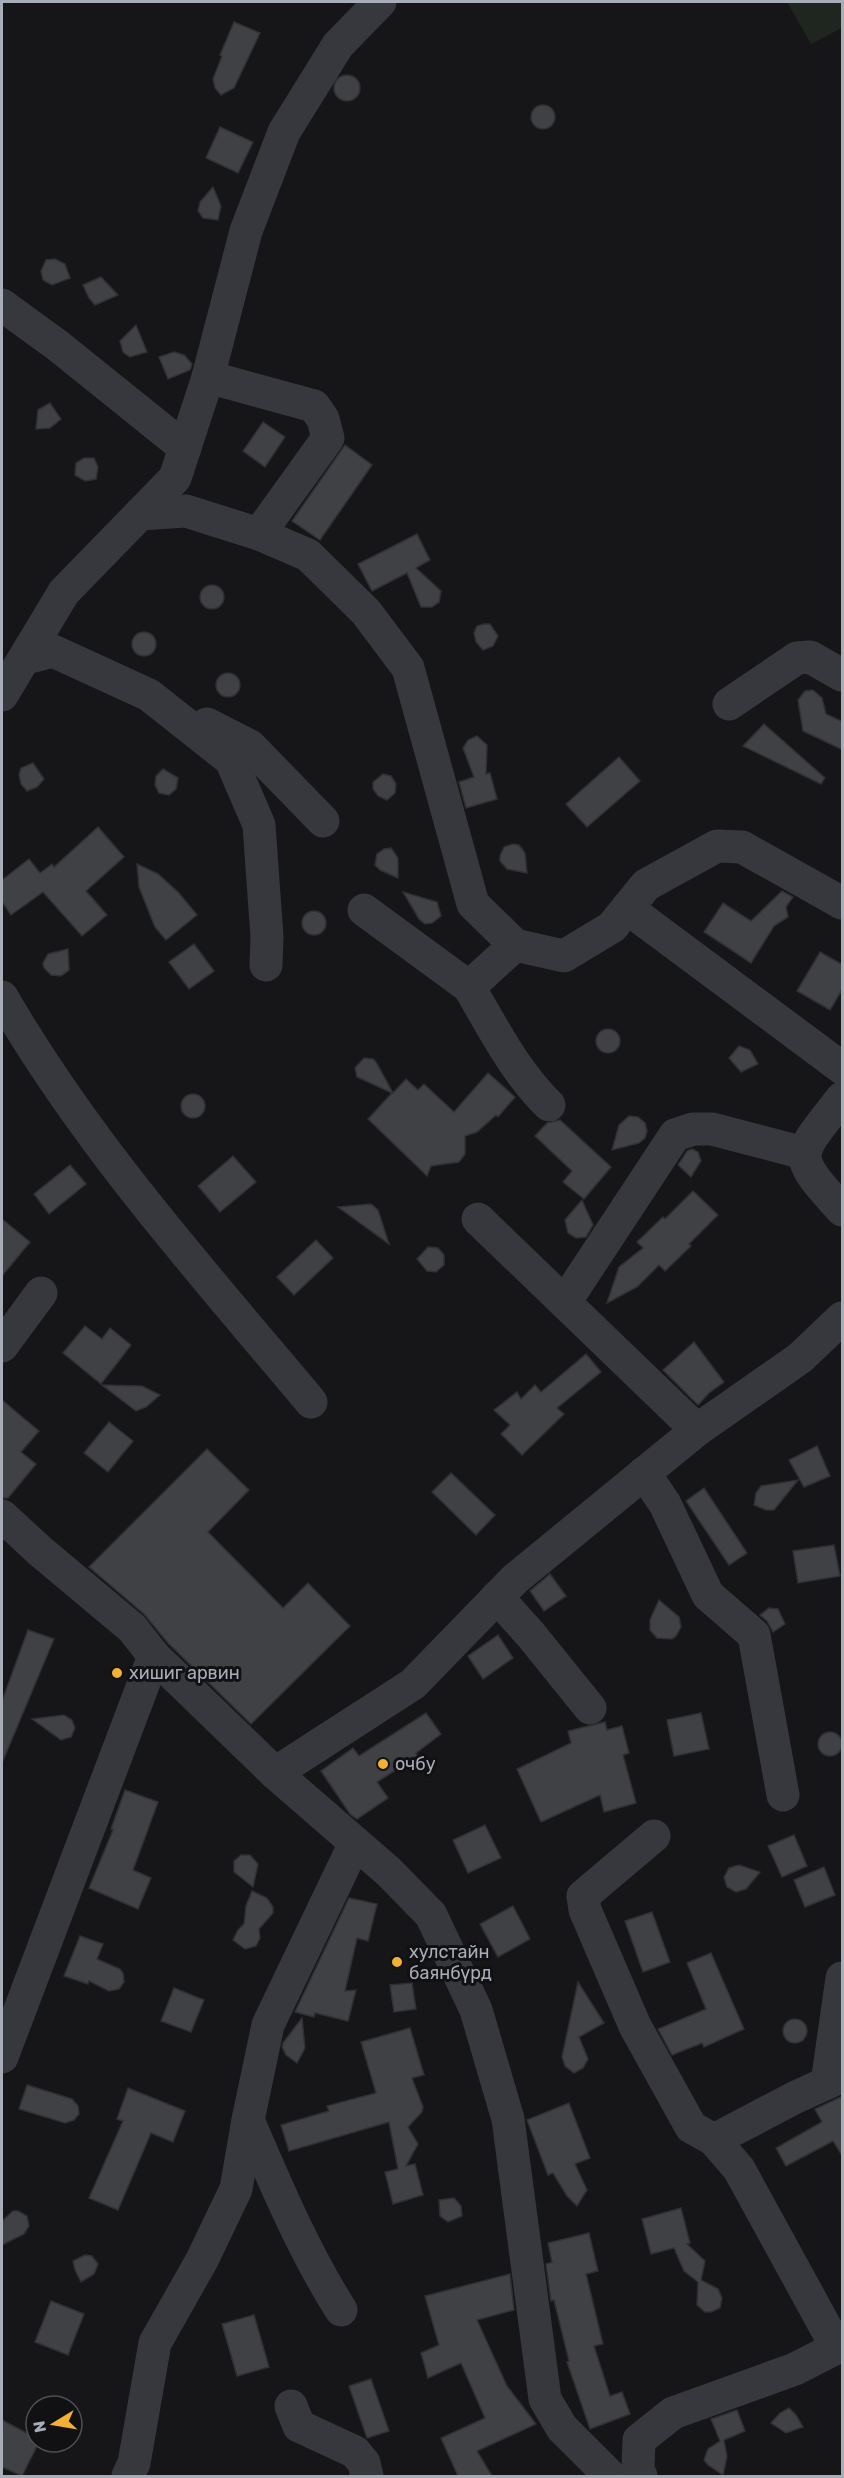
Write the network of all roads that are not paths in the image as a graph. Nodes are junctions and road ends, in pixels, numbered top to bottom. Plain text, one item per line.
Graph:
1 (381, 2) edge
2 (2, 305) edge
3 (208, 377) junction
4 (185, 448) junction
5 (140, 514) junction
6 (259, 534) junction
7 (26, 658) junction
8 (843, 675) edge
9 (2, 695) edge
10 (149, 695) junction
11 (729, 704) dead end
12 (323, 821) dead end
13 (843, 903) edge
14 (627, 908) junction
15 (364, 910) dead end
16 (515, 945) junction
17 (266, 965) dead end
18 (469, 987) junction
19 (2, 997) edge
20 (843, 1068) edge
21 (843, 1098) edge
22 (549, 1105) dead end
23 (804, 1153) junction
24 (843, 1210) edge
25 (478, 1219) dead end
26 (41, 1293) dead end
27 (565, 1302) junction
28 (843, 1318) edge
29 (2, 1346) edge
30 (311, 1402) dead end
31 (697, 1430) junction
32 (644, 1473) junction
33 (2, 1516) edge
34 (497, 1597) junction
35 (154, 1656) junction
36 (590, 1708) dead end
37 (275, 1773) junction
38 (783, 1795) dead end
39 (654, 1836) dead end
40 (355, 1843) junction
41 (843, 1978) edge
42 (2, 2057) edge
43 (835, 2080) edge
44 (248, 2120) junction
45 (714, 2140) junction
46 (341, 2310) dead end
47 (840, 2347) edge
48 (291, 2406) dead end
49 (128, 2476) edge
50 (368, 2476) edge
51 (610, 2476) edge
52 (641, 2476) edge

1 - 3 street
2 - 4 street
3 - 4 street
3 - 6 street
4 - 5 street
5 - 6 street
5 - 7 street
6 - 16 street
7 - 9 street
7 - 10 street
8 - 11 street
10 - 12 street
10 - 17 street
13 - 14 street
14 - 16 street
14 - 20 street
15 - 18 street
16 - 18 street
18 - 22 street
19 - 30 street
21 - 23 street
23 - 24 street
23 - 27 street
25 - 27 street
26 - 29 street
27 - 31 street
28 - 31 street
31 - 32 street
32 - 34 street
32 - 38 street
33 - 35 street
34 - 36 street
34 - 37 street
35 - 37 street
35 - 42 street
37 - 40 street
39 - 45 street
40 - 44 street
40 - 51 street
41 - 43 street
43 - 45 street
44 - 46 street
44 - 49 street
45 - 47 street
47 - 52 street
48 - 50 street

